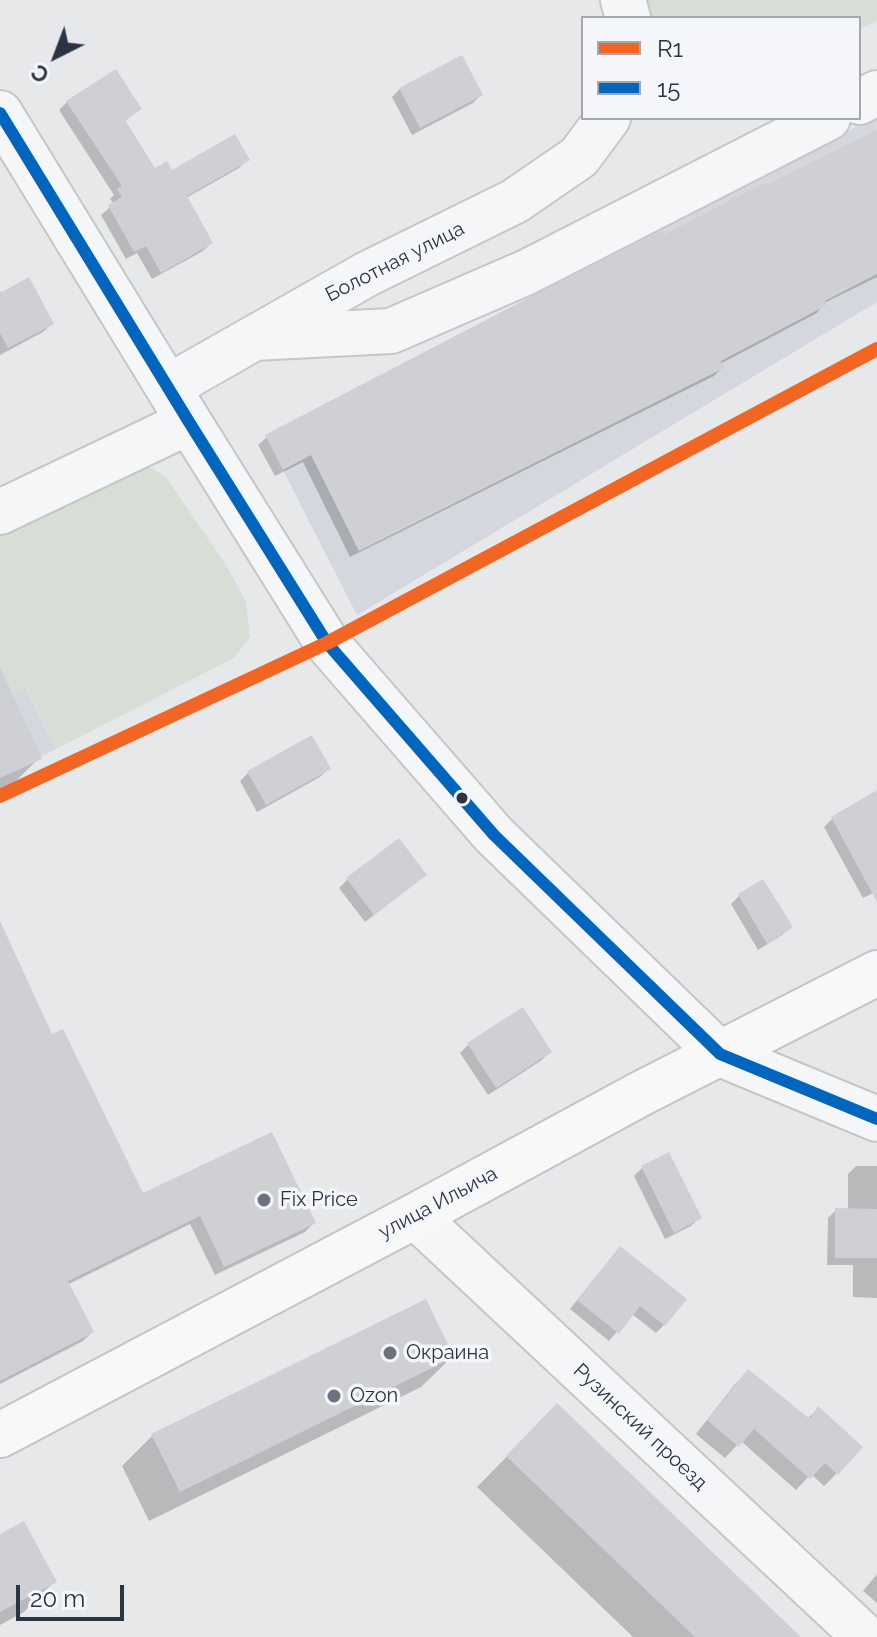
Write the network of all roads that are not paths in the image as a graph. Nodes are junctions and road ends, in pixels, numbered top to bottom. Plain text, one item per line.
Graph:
1 (0, 113) edge
2 (607, 120) edge
3 (824, 120) edge
4 (254, 338) junction
5 (178, 405) junction
6 (0, 512) edge
7 (877, 973) edge
8 (720, 1054) junction
9 (877, 1119) edge
10 (415, 1216) junction
11 (0, 1435) edge
12 (865, 1637) edge

1 - 5 street
2 - 4 street, Болотная улица
3 - 4 street
4 - 5 street, Болотная улица
5 - 6 street, Болотная улица
5 - 8 street
7 - 8 main road, улица Ильича
8 - 9 street
8 - 10 main road, улица Ильича
10 - 11 main road, улица Ильича
10 - 12 street, Рузинский проезд

